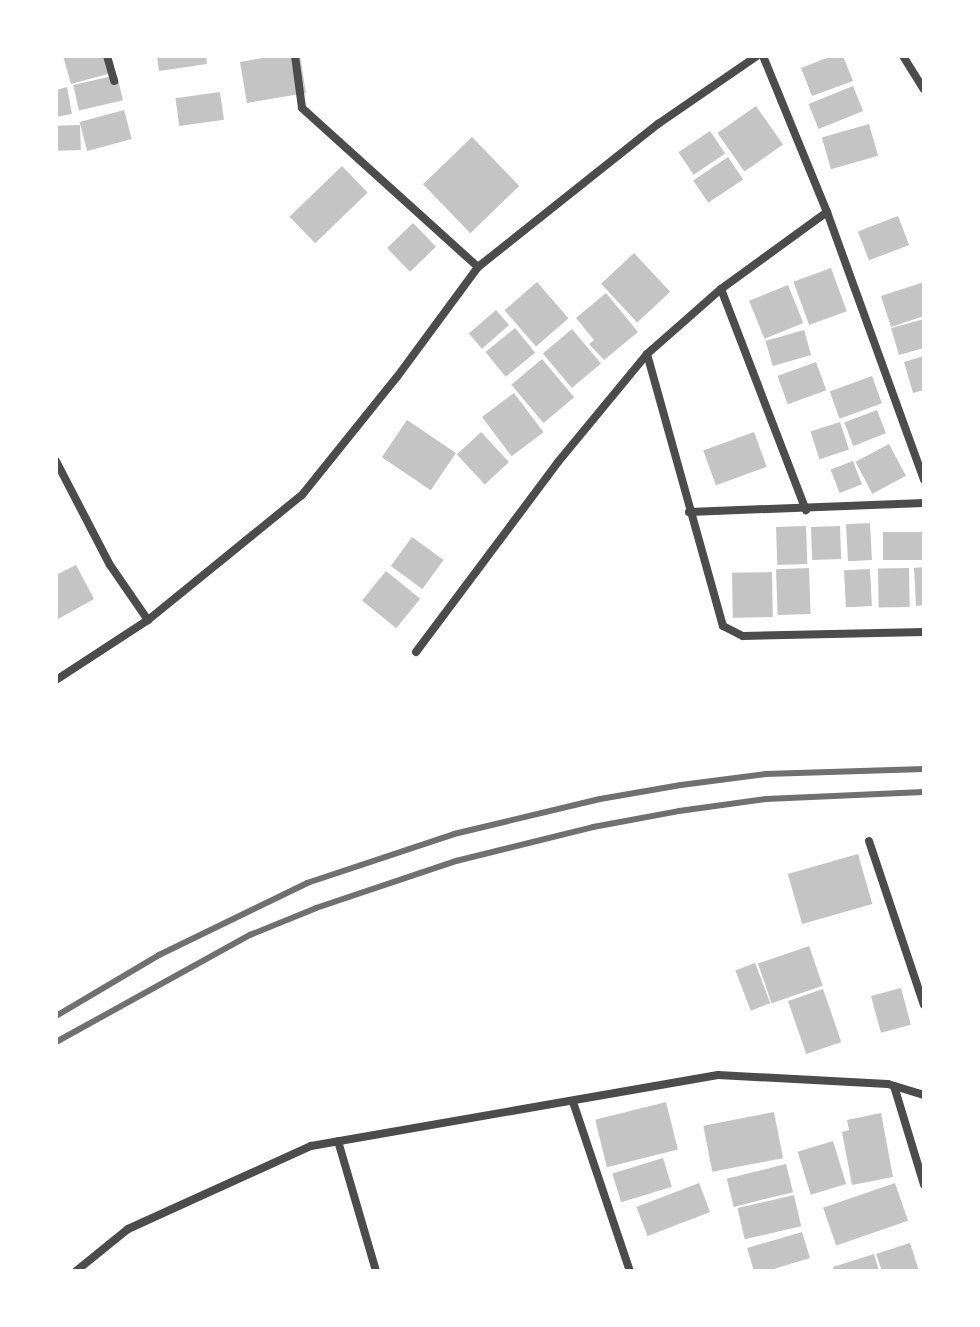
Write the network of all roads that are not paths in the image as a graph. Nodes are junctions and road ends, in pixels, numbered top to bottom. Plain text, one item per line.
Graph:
1 (107, 56) edge
2 (295, 56) edge
3 (760, 56) edge
4 (903, 56) edge
5 (114, 81) dead end
6 (924, 89) edge
7 (827, 212) junction
8 (478, 267) junction
9 (721, 289) junction
10 (647, 354) junction
11 (56, 461) edge
12 (924, 480) edge
13 (924, 503) edge
14 (806, 510) junction
15 (689, 512) junction
16 (148, 620) junction
17 (924, 632) edge
18 (416, 652) dead end
19 (56, 680) edge
20 (869, 841) dead end
21 (924, 1005) edge
22 (894, 1086) junction
23 (924, 1095) edge
24 (573, 1102) junction
25 (338, 1141) junction
26 (924, 1185) edge
27 (76, 1271) edge
28 (376, 1271) edge
29 (630, 1271) edge

1 - 5 street
2 - 8 street
3 - 7 street
3 - 8 street
4 - 6 street
7 - 9 street
7 - 12 street
8 - 16 street
9 - 10 street
9 - 14 street
10 - 15 street
10 - 18 street
11 - 16 street
13 - 14 street
14 - 15 street
15 - 17 street
16 - 19 street
20 - 21 street
22 - 23 street
22 - 24 street
22 - 26 street
24 - 25 street
24 - 29 street
25 - 27 street
25 - 28 street

